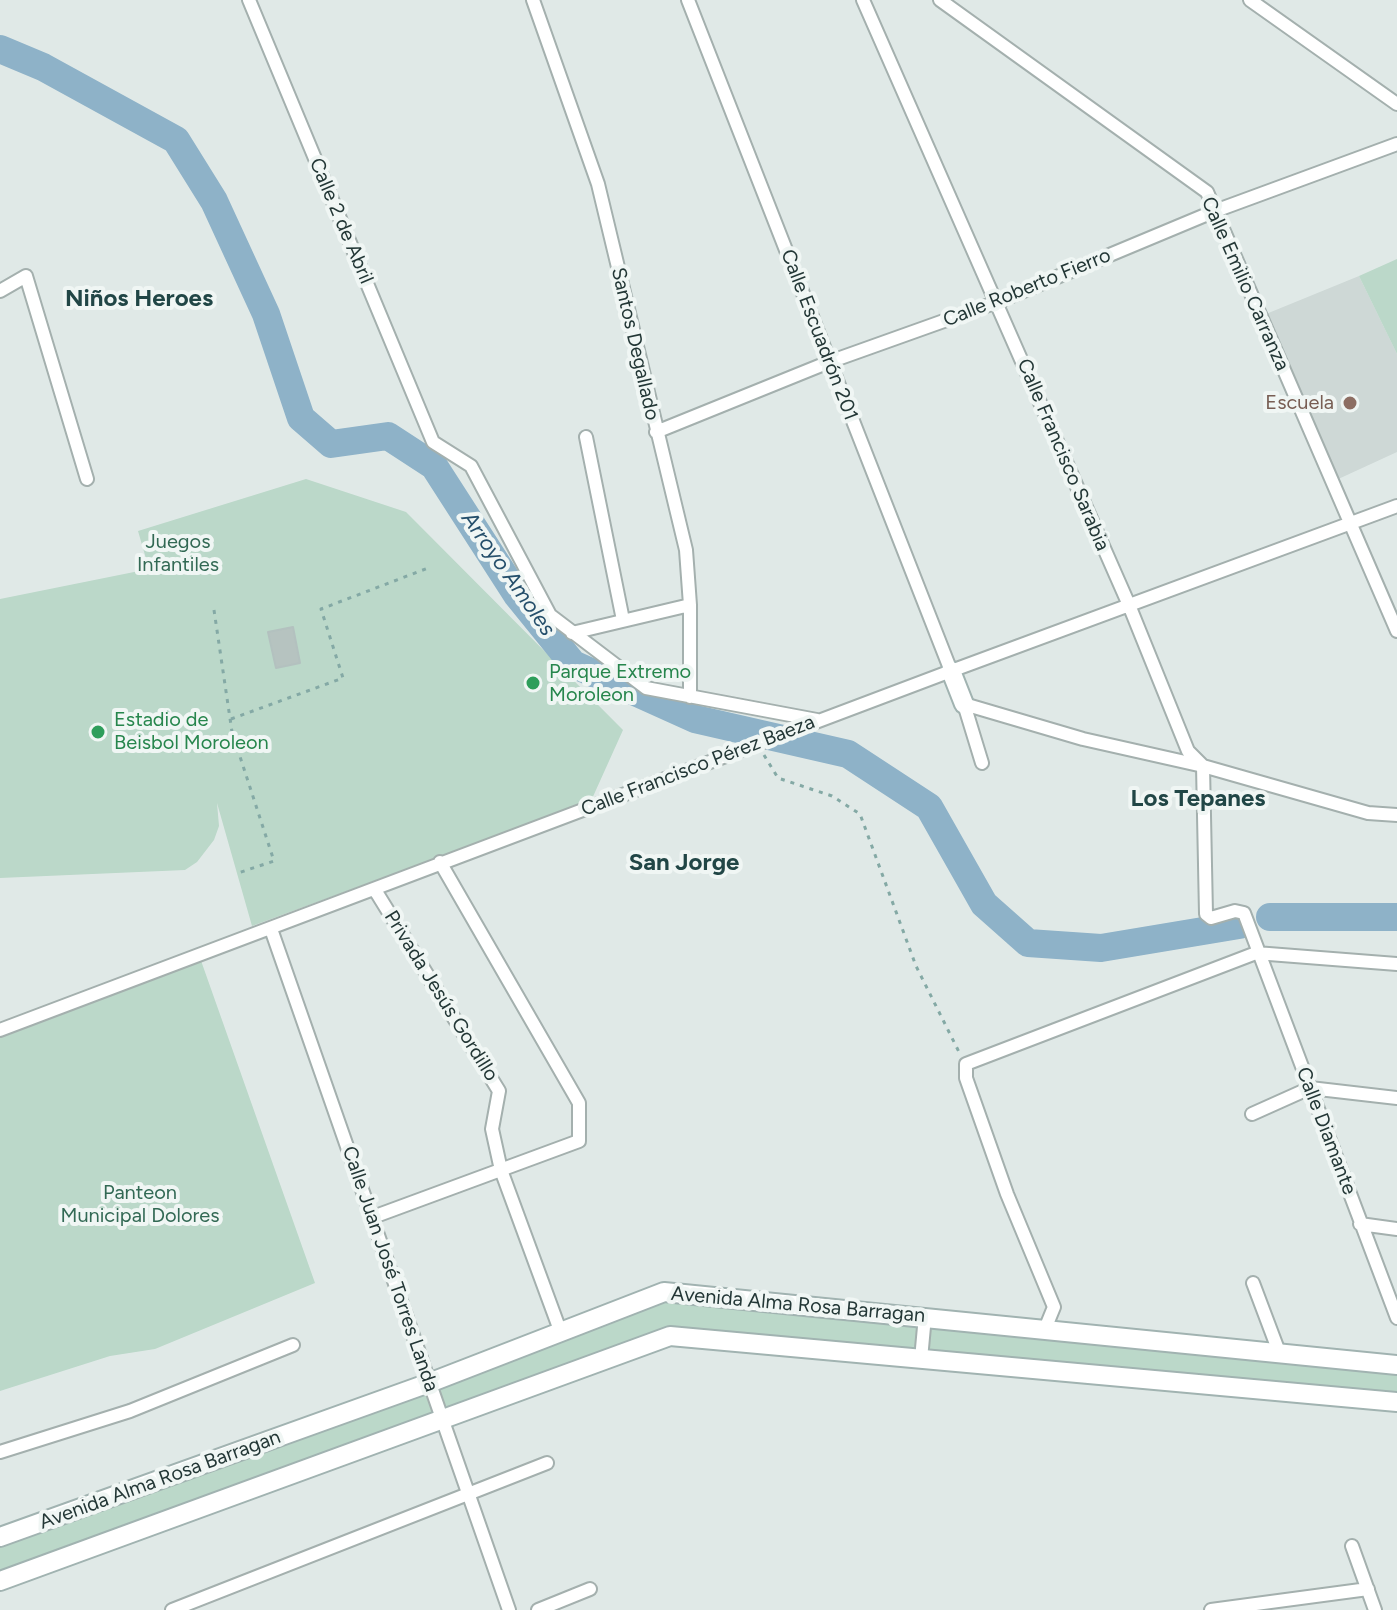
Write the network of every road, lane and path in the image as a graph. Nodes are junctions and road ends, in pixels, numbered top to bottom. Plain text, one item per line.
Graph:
1 (249, 0) edge
2 (533, 0) edge
3 (688, 0) edge
4 (863, 0) edge
5 (940, 0) edge
6 (1250, 0) edge
7 (1397, 104) edge
8 (1397, 144) edge
9 (1215, 211) junction
10 (0, 291) edge
11 (997, 302) junction
12 (829, 362) junction
13 (656, 432) junction
14 (586, 437) dead end
15 (87, 479) dead end
16 (1397, 506) edge
17 (1351, 524) junction
18 (428, 568) dead end
19 (690, 605) junction
20 (1129, 605) junction
21 (214, 610) dead end
22 (623, 620) junction
23 (1397, 631) edge
24 (572, 633) junction
25 (951, 671) junction
26 (690, 697) junction
27 (964, 704) junction
28 (231, 719) junction
29 (818, 722) junction
30 (763, 743) junction
31 (982, 763) dead end
32 (1203, 766) junction
33 (1397, 815) edge
34 (440, 862) junction
35 (238, 873) dead end
36 (375, 890) junction
37 (271, 929) junction
38 (1255, 949) junction
39 (1397, 964) edge
40 (0, 1030) edge
41 (966, 1064) junction
42 (1310, 1088) junction
43 (1397, 1098) edge
44 (1252, 1114) dead end
45 (501, 1170) junction
46 (373, 1217) junction
47 (1360, 1224) junction
48 (1397, 1229) edge
49 (1253, 1283) dead end
50 (925, 1316) junction
51 (1397, 1318) edge
52 (1045, 1329) junction
53 (561, 1333) junction
54 (293, 1345) dead end
55 (1279, 1352) junction
56 (921, 1359) junction
57 (1397, 1365) edge
58 (429, 1383) junction
59 (1397, 1402) edge
60 (441, 1418) junction
61 (0, 1452) edge
62 (547, 1463) dead end
63 (469, 1492) junction
64 (0, 1537) edge
65 (1352, 1546) dead end
66 (0, 1581) edge
67 (590, 1589) dead end
68 (1368, 1589) junction
69 (172, 1610) edge
70 (509, 1610) edge
71 (538, 1610) edge
72 (1211, 1610) edge
73 (1375, 1610) edge

1 - 24 street, Calle 2 de Abril
2 - 13 street, Santos Degallado
3 - 12 street, Calle Escuadrón 201
4 - 11 street, Calle Francisco Sarabia
5 - 9 street, Calle Emilio Carranza
6 - 7 street
8 - 9 street, Calle Roberto Fierro
9 - 11 street, Calle Roberto Fierro
9 - 17 street, Calle Emilio Carranza
10 - 15 street
11 - 12 street, Calle Roberto Fierro
11 - 20 street, Calle Francisco Sarabia
12 - 13 street, Calle Roberto Fierro
12 - 25 street, Calle Escuadrón 201
13 - 19 street, Santos Degallado
14 - 22 street
16 - 17 street, Calle Francisco Pérez Baeza
17 - 20 street, Calle Francisco Pérez Baeza
17 - 23 street, Calle Emilio Carranza
18 - 28 path
19 - 22 street
19 - 26 street, Santos Degallado
20 - 25 street, Calle Francisco Pérez Baeza
20 - 32 street, Calle Francisco Sarabia
21 - 28 path
22 - 24 street
24 - 26 street
25 - 27 street
25 - 29 street, Calle Francisco Pérez Baeza
26 - 29 street
27 - 31 street
27 - 32 street
28 - 35 path
29 - 30 street, Calle Francisco Pérez Baeza
30 - 34 street, Calle Francisco Pérez Baeza
30 - 41 path
32 - 33 street
32 - 38 street, Calle Diamante
34 - 36 street, Calle Francisco Pérez Baeza
34 - 45 street
36 - 37 street, Calle Francisco Pérez Baeza
36 - 45 street, Privada Jesús Gordillo
37 - 40 street, Calle Francisco Pérez Baeza
37 - 46 street, Calle Juan José Torres Landa
38 - 39 street
38 - 41 street
38 - 42 street, Calle Diamante
41 - 52 street
42 - 43 street
42 - 44 street
42 - 47 street, Calle Diamante
45 - 46 street
45 - 53 street, Privada Jesús Gordillo
46 - 58 street, Calle Juan José Torres Landa
47 - 48 street
47 - 51 street, Calle Diamante
49 - 55 street
50 - 52 street, Avenida Alma Rosa Barragan
50 - 53 street, Avenida Alma Rosa Barragan
50 - 56 street
52 - 55 street, Avenida Alma Rosa Barragan
53 - 58 street, Avenida Alma Rosa Barragan
54 - 61 street
55 - 57 street, Avenida Alma Rosa Barragan
56 - 59 street, Avenida Alma Rosa Barragan
56 - 60 street, Avenida Alma Rosa Barragan
58 - 60 street, Calle Juan José Torres Landa
58 - 64 street, Avenida Alma Rosa Barragan
60 - 63 street, Calle Juan José Torres Landa
60 - 66 street, Avenida Alma Rosa Barragan
62 - 63 street
63 - 69 street
63 - 70 street, Calle Juan José Torres Landa
65 - 68 street
67 - 71 street
68 - 72 street
68 - 73 street

